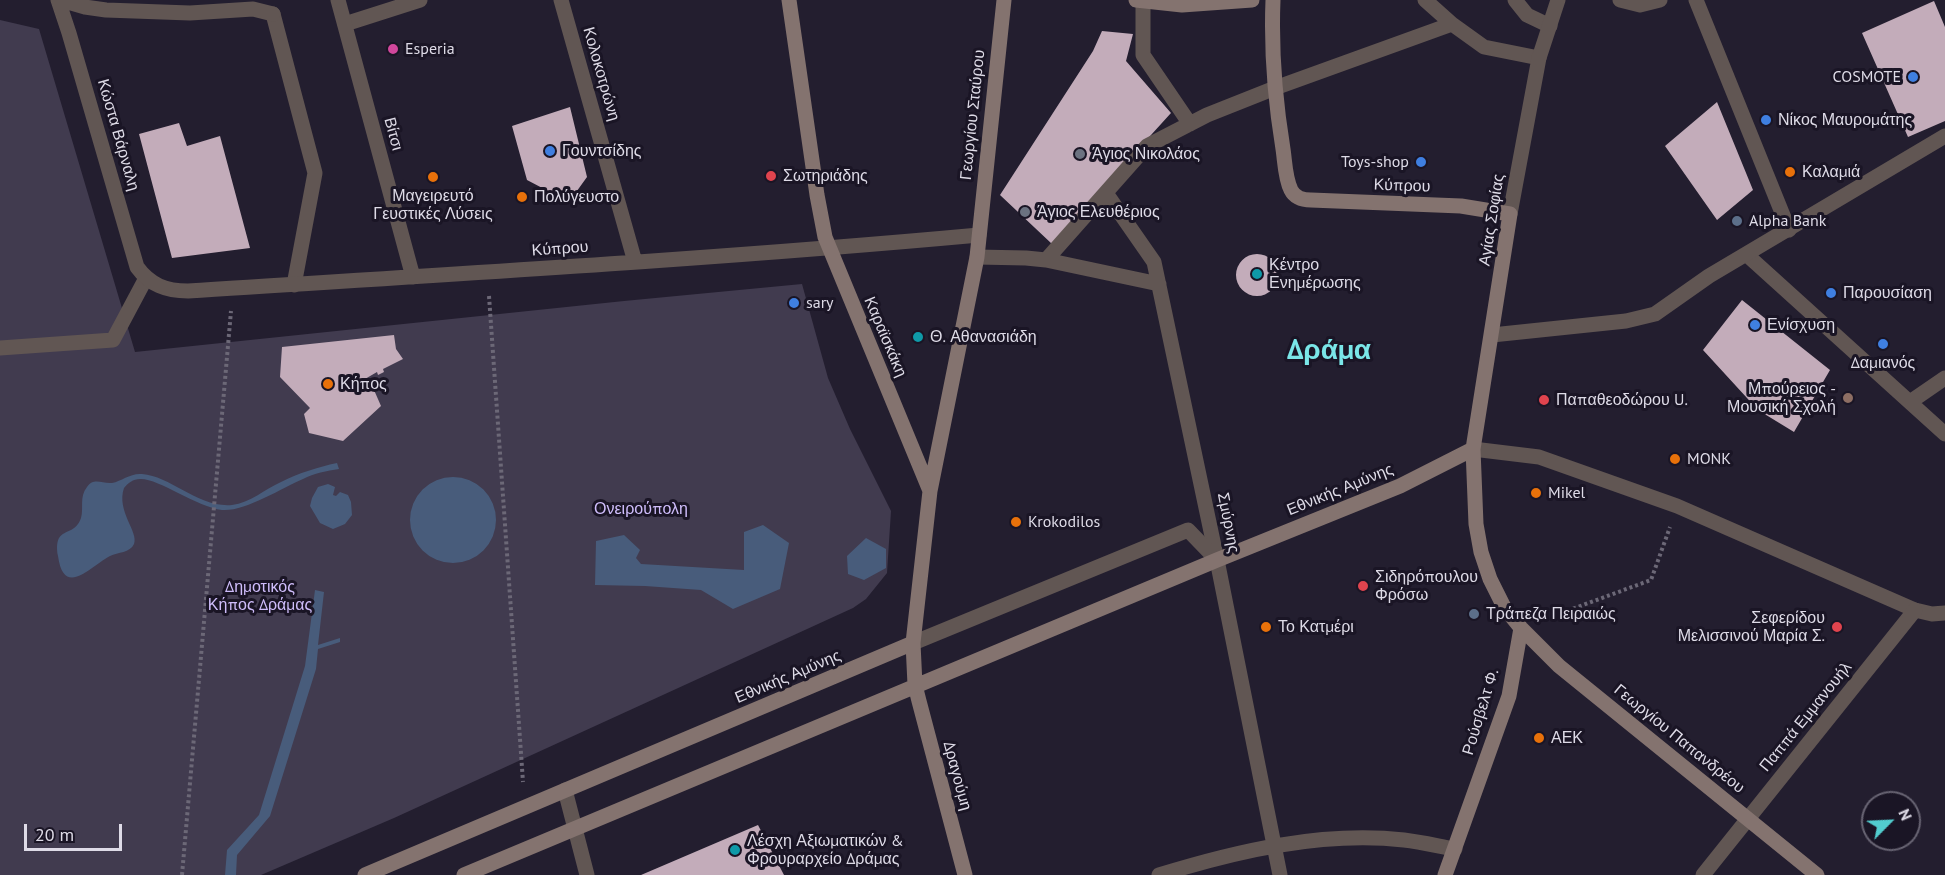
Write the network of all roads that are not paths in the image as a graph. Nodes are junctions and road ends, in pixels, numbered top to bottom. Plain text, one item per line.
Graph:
1 (59, 0) edge
2 (338, 0) edge
3 (420, 0) edge
4 (561, 0) edge
5 (789, 0) edge
6 (1004, 0) edge
7 (1252, 0) edge
8 (1273, 0) edge
9 (1425, 0) edge
10 (1515, 0) edge
11 (1558, 0) edge
12 (1620, 0) edge
13 (1660, 0) edge
14 (1696, 0) edge
15 (1140, 1) edge
16 (345, 24) junction
17 (1452, 24) junction
18 (1550, 26) junction
19 (1539, 58) junction
20 (1275, 88) junction
21 (1190, 124) junction
22 (1945, 136) edge
23 (1106, 193) junction
24 (1510, 214) junction
25 (1789, 230) junction
26 (979, 234) junction
27 (829, 248) junction
28 (1747, 255) junction
29 (976, 257) junction
30 (1046, 260) junction
31 (635, 262) junction
32 (413, 277) junction
33 (146, 278) junction
34 (1159, 284) junction
35 (294, 285) junction
36 (1492, 335) junction
37 (0, 348) edge
38 (1945, 378) edge
39 (1910, 402) junction
40 (1945, 435) edge
41 (1473, 449) junction
42 (930, 491) junction
43 (1217, 560) junction
44 (1915, 610) junction
45 (1945, 613) edge
46 (1521, 628) junction
47 (913, 643) junction
48 (915, 685) junction
49 (565, 790) junction
50 (1748, 818) junction
51 (575, 827) junction
52 (1274, 846) junction
53 (1455, 849) junction
54 (365, 875) edge
55 (464, 875) edge
56 (587, 875) edge
57 (965, 875) edge
58 (1159, 875) edge
59 (1280, 875) edge
60 (1445, 875) edge
61 (1703, 875) edge
62 (1817, 875) edge

1 - 33 street, Κώστα Βάρναλη
1 - 35 street
2 - 16 street, Βίτσι
3 - 16 street
4 - 31 street, Κολοκοτρώνη
5 - 27 main road, Καραϊσκάκη
6 - 26 main road, Γεωργίου Σταύρου
7 - 15 main road
8 - 20 main road
9 - 17 street
10 - 18 street
11 - 18 street, Αγίας Σοφίας
12 - 13 street
14 - 25 street
15 - 21 street
16 - 32 street, Βίτσι
17 - 19 street
17 - 20 street
18 - 19 street, Αγίας Σοφίας
19 - 24 street, Αγίας Σοφίας
20 - 21 street
20 - 24 main road, Κύπρου
21 - 23 street
22 - 25 street
23 - 30 street
23 - 34 street, Σμύρνης
24 - 36 main road, Αγίας Σοφίας
25 - 28 street
26 - 27 street, Κύπρου
26 - 29 main road
27 - 31 street, Κύπρου
27 - 42 main road, Καραϊσκάκη
28 - 36 street
28 - 39 street
29 - 30 street
29 - 42 main road
30 - 34 street
31 - 32 street, Κύπρου
32 - 35 street, Κύπρου
33 - 35 street, Κύπρου
33 - 37 street
34 - 43 street, Σμύρνης
36 - 41 main road, Αγίας Σοφίας
38 - 39 street
39 - 40 street
41 - 43 main road, Εθνικής Αμύνης
41 - 44 street
41 - 46 main road
42 - 47 main road, Καραϊσκάκη
43 - 47 street, Εθνικής Αμύνης
43 - 48 main road, Εθνικής Αμύνης
43 - 52 street, Σμύρνης
44 - 45 street
44 - 50 street, Παππά Εμμανουήλ
46 - 50 main road, Γεωργίου Παπανδρέου
46 - 53 main road, Ρούσβελτ Φ.
47 - 48 main road, Καραϊσκάκη
47 - 49 main road, Εθνικής Αμύνης
48 - 51 main road, Εθνικής Αμύνης
48 - 57 main road, Δραγούμη
49 - 51 street
49 - 54 main road, Εθνικής Αμύνης
50 - 61 street, Παππά Εμμανουήλ
50 - 62 main road, Γεωργίου Παπανδρέου
51 - 55 main road, Εθνικής Αμύνης
51 - 56 street
52 - 53 street
52 - 58 street
52 - 59 street, Σμύρνης
53 - 60 main road, Ρούσβελτ Φ.

